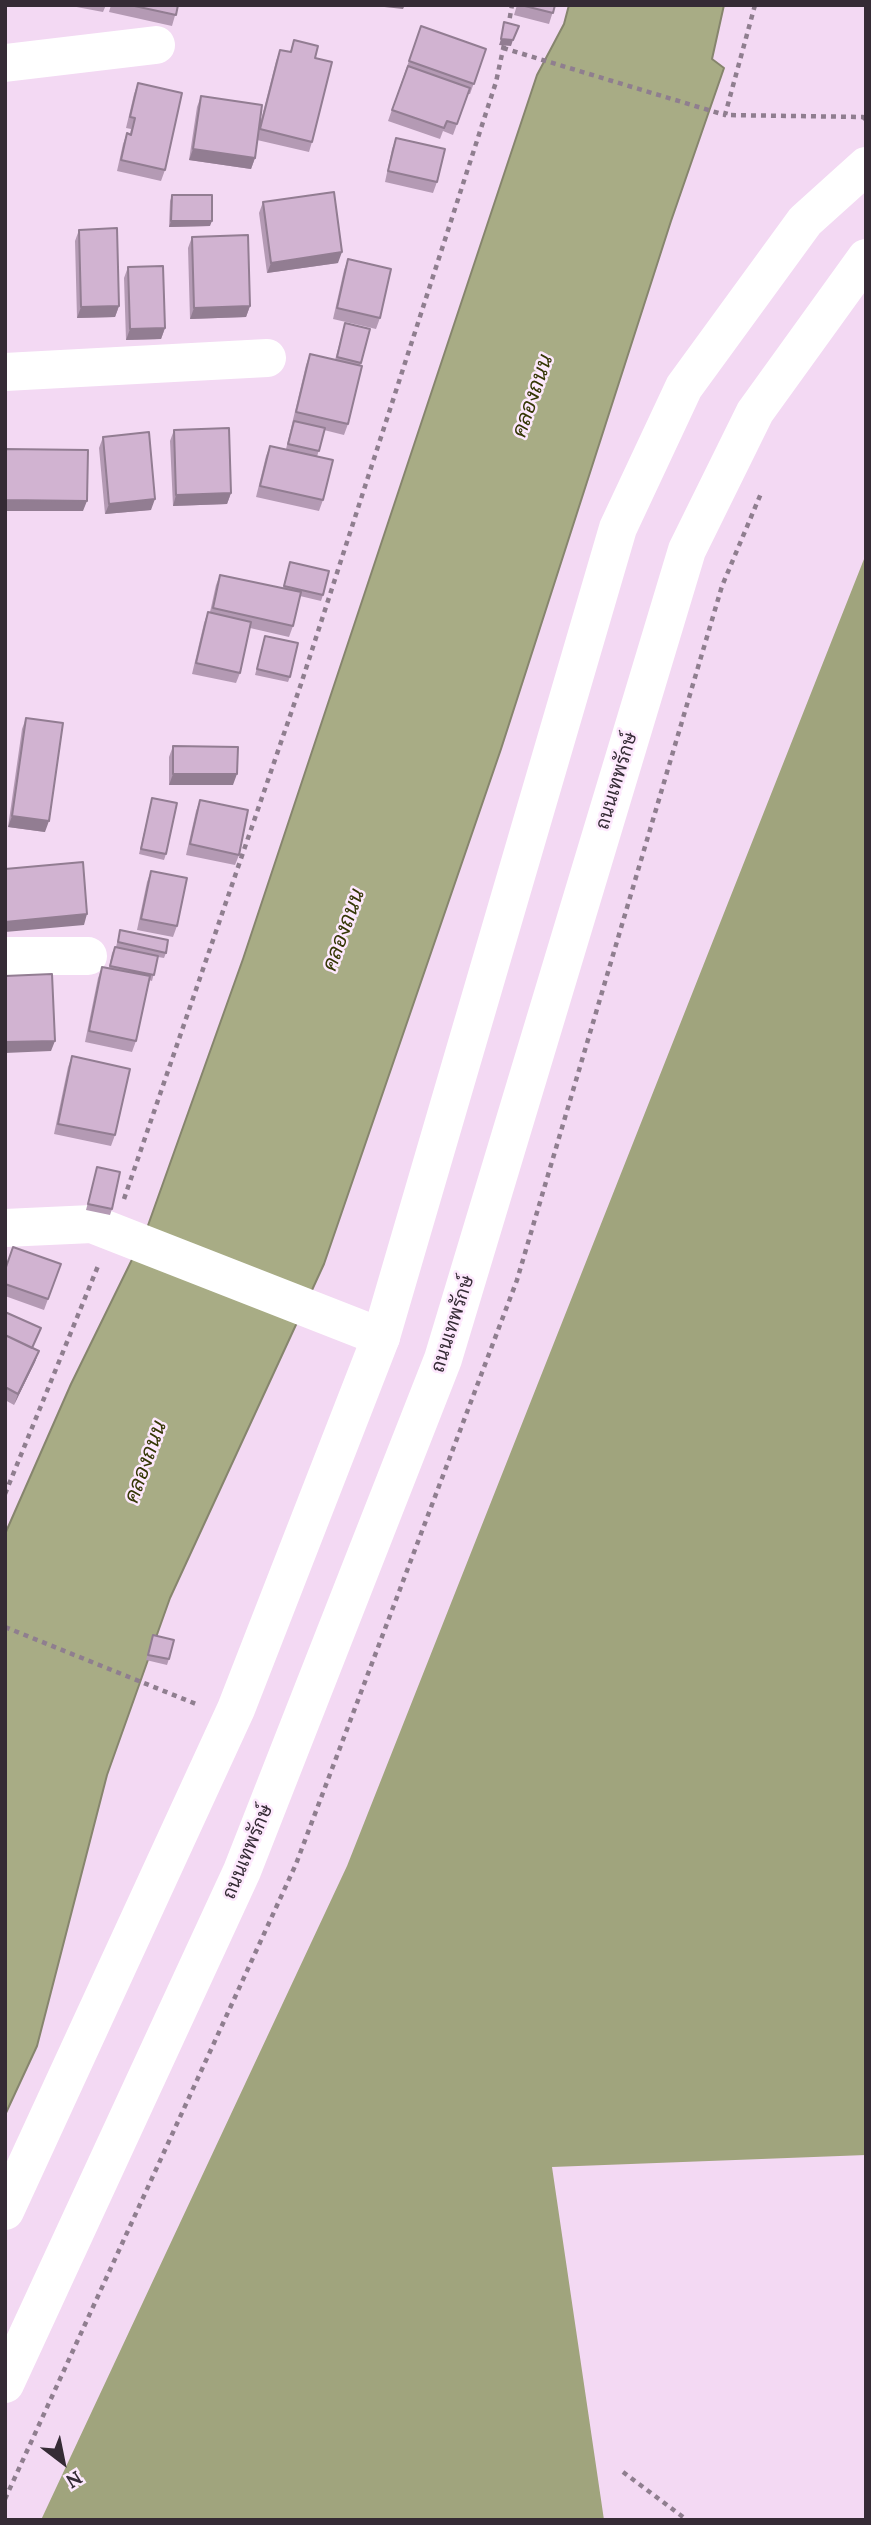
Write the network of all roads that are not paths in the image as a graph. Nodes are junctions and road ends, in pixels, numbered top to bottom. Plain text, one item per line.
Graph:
1 (156, 45) dead end
2 (5, 63) edge
3 (866, 166) edge
4 (866, 258) edge
5 (267, 358) dead end
6 (5, 372) edge
7 (5, 956) edge
8 (88, 956) dead end
9 (5, 1228) edge
10 (381, 1337) junction
11 (5, 2211) edge
12 (5, 2384) edge

1 - 2 main road
3 - 10 main road
4 - 12 main road, ถนนเทพรักษ์
5 - 6 main road
7 - 8 main road
9 - 10 main road
10 - 11 main road

